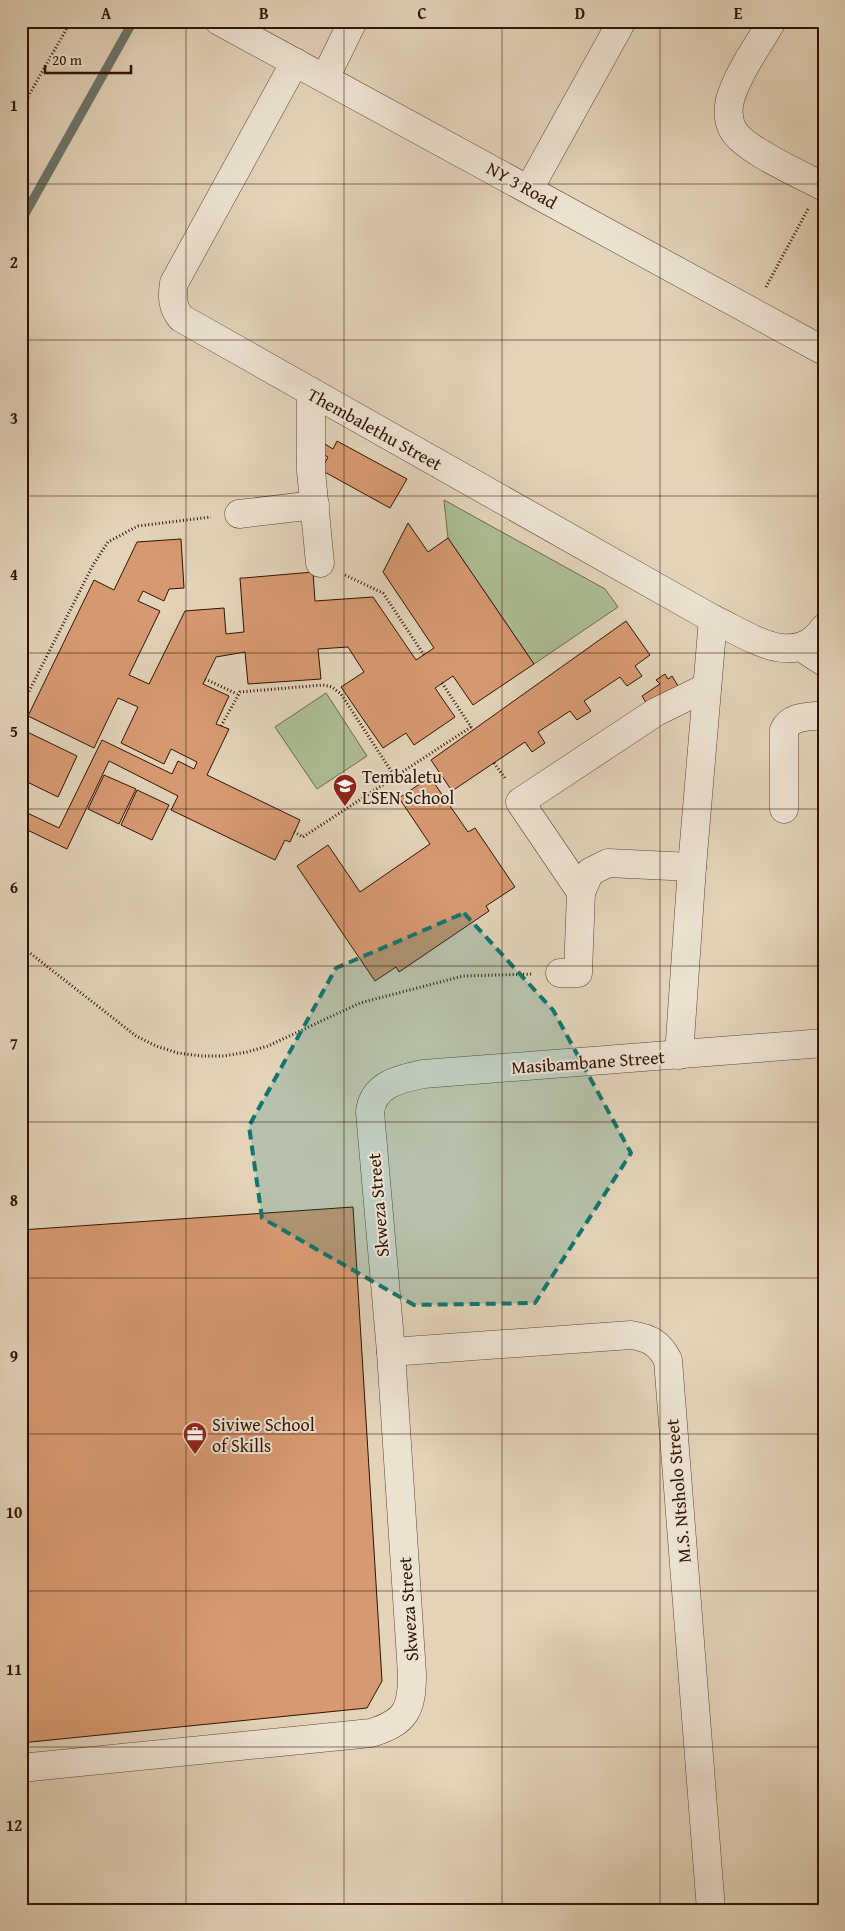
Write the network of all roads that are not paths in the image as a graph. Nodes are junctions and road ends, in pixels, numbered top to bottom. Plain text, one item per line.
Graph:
1 (219, 21) edge
2 (353, 21) edge
3 (622, 21) edge
4 (772, 21) edge
5 (295, 62) junction
6 (325, 78) junction
7 (529, 189) junction
8 (820, 190) edge
9 (824, 351) edge
10 (311, 393) junction
11 (314, 506) junction
12 (239, 514) road end
13 (320, 563) road end
14 (713, 619) junction
15 (824, 628) edge
16 (801, 647) junction
17 (824, 662) edge
18 (707, 687) junction
19 (824, 715) edge
20 (784, 809) dead end
21 (692, 867) junction
22 (581, 892) junction
23 (560, 973) road end
24 (824, 1043) edge
25 (679, 1055) junction
26 (370, 1112) joint
27 (391, 1352) junction
28 (21, 1768) edge
29 (711, 1910) edge

1 - 5 street, NY 3 Road
2 - 6 street
3 - 7 street
4 - 8 street
5 - 6 street, NY 3 Road
5 - 10 street, Thembalethu Street
6 - 7 street, NY 3 Road
7 - 9 street, NY 3 Road
10 - 11 street
10 - 14 street, Thembalethu Street
11 - 12 street
11 - 13 street
14 - 16 street, Thembalethu Street
14 - 18 street
15 - 16 street
16 - 17 street
18 - 21 street
18 - 22 street
19 - 20 street
21 - 22 street
21 - 25 street
22 - 23 street
24 - 25 street, Masibambane Street
25 - 26 street, Masibambane Street
26 - 27 street, Skweza Street
27 - 28 street, Skweza Street
27 - 29 street, M.S. Ntsholo Street

